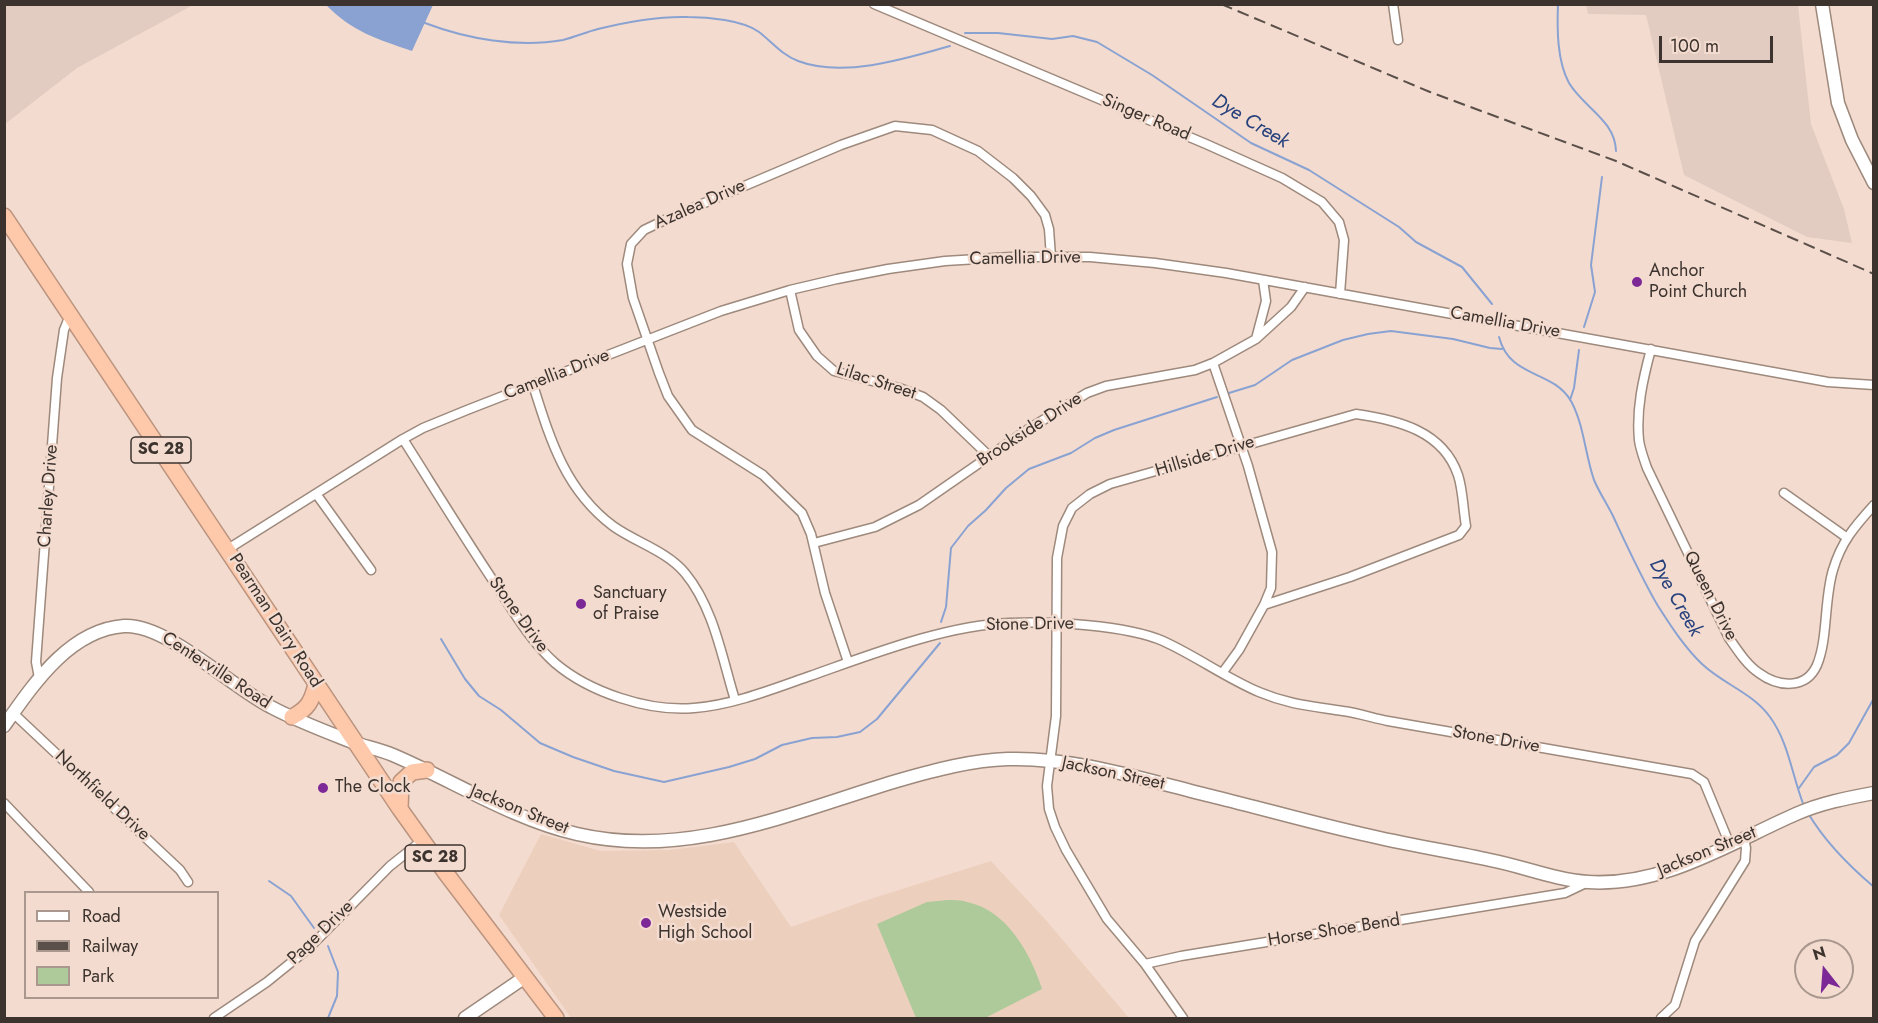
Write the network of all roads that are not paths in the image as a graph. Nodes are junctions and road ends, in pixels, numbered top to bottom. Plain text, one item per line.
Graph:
1 (874, 4) edge
2 (1393, 4) edge
3 (1822, 4) edge
4 (1398, 39) dead end
5 (1874, 183) edge
6 (4, 216) edge
7 (1051, 257) junction
8 (1263, 280) junction
9 (1305, 287) junction
10 (789, 290) junction
11 (1340, 294) junction
12 (70, 314) junction
13 (1256, 339) junction
14 (646, 340) junction
15 (1651, 349) junction
16 (1213, 363) junction
17 (533, 385) junction
18 (1874, 385) edge
19 (403, 440) junction
20 (1240, 447) junction
21 (989, 456) junction
22 (1784, 493) dead end
23 (317, 495) junction
24 (1874, 505) edge
25 (1846, 537) junction
26 (814, 543) junction
27 (228, 549) junction
28 (371, 570) dead end
29 (1264, 606) junction
30 (1056, 624) junction
31 (848, 662) junction
32 (1223, 672) junction
33 (39, 678) junction
34 (316, 684) junction
35 (735, 700) junction
36 (13, 713) junction
37 (292, 717) junction
38 (4, 726) edge
39 (355, 743) junction
40 (1051, 761) junction
41 (427, 770) junction
42 (1874, 793) edge
43 (4, 803) edge
44 (400, 809) junction
45 (1744, 839) junction
46 (423, 840) junction
47 (1730, 845) junction
48 (188, 882) dead end
49 (1587, 882) junction
50 (88, 891) edge
51 (1145, 964) junction
52 (525, 977) junction
53 (213, 1018) edge
54 (465, 1018) edge
55 (556, 1018) edge
56 (1183, 1018) edge
57 (1661, 1018) edge

1 - 11 street, Singer Road
2 - 4 street
3 - 5 street
6 - 12 highway, Pearman Dairy Road / SC 28
7 - 8 street, Camellia Drive
7 - 10 street, Camellia Drive
7 - 14 street, Azalea Drive
8 - 9 street, Camellia Drive
8 - 13 street
9 - 11 street, Camellia Drive
9 - 13 street, Brookside Drive
10 - 14 street, Camellia Drive
10 - 21 street, Lilac Street
11 - 15 street, Camellia Drive
12 - 27 highway, Pearman Dairy Road / SC 28
12 - 33 street, Charley Drive
13 - 16 street, Brookside Drive
14 - 17 street, Camellia Drive
14 - 26 street, Azalea Drive
15 - 18 street, Camellia Drive
15 - 25 street, Queen Drive
16 - 20 street
16 - 21 street, Brookside Drive
17 - 19 street, Camellia Drive
17 - 35 street
19 - 23 street, Camellia Drive
19 - 35 street, Stone Drive
20 - 29 street
20 - 29 street, Hillside Drive
20 - 30 street, Hillside Drive
21 - 26 street, Brookside Drive
22 - 25 street
23 - 27 street, Camellia Drive
23 - 28 street
24 - 25 street, Queen Drive
26 - 31 street, Azalea Drive
27 - 34 highway, Pearman Dairy Road / SC 28
29 - 32 street
30 - 31 street, Stone Drive
30 - 32 street, Stone Drive
30 - 40 street, Hillside Drive
31 - 35 street, Stone Drive
32 - 47 street, Stone Drive
33 - 36 street, Centerville Road
33 - 37 street, Centerville Road
34 - 37 highway
34 - 39 highway, Pearman Dairy Road / SC 28
36 - 38 street, Centerville Road
36 - 48 street, Northfield Drive
37 - 39 street, Centerville Road
39 - 41 street, Jackson Street
39 - 44 highway, Pearman Dairy Road / SC 28
40 - 41 street, Jackson Street
40 - 49 street, Jackson Street
40 - 51 street, Hillside Drive
41 - 44 highway
42 - 45 street, Jackson Street
43 - 50 street
44 - 46 highway, Pearman Dairy Road / SC 28
45 - 47 street, Jackson Street
45 - 57 street
46 - 52 highway, Pearman Dairy Road / SC 28
46 - 53 street, Page Drive
47 - 49 street, Jackson Street
49 - 51 street, Horse Shoe Bend
51 - 56 street
52 - 54 street
52 - 55 highway, Pearman Dairy Road / SC 28

